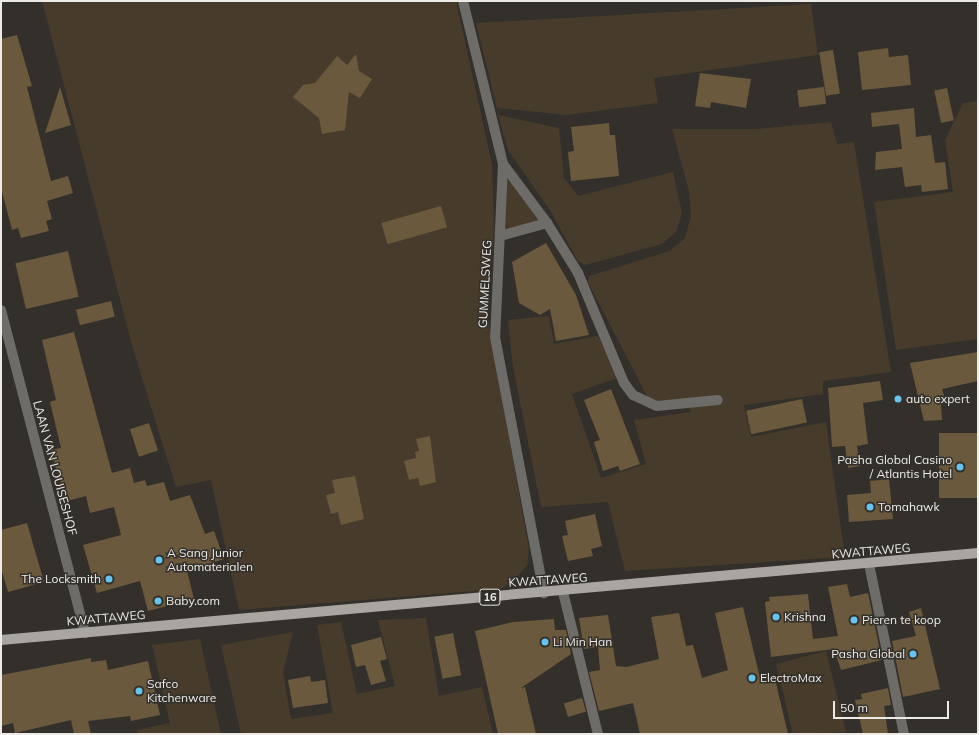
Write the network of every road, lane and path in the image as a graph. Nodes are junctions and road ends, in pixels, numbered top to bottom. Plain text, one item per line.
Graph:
1 (463, 1) edge
2 (503, 164) junction
3 (547, 223) junction
4 (500, 236) junction
5 (1, 310) edge
6 (718, 400) dead end
7 (978, 553) edge
8 (869, 564) junction
9 (544, 592) junction
10 (563, 592) junction
11 (85, 633) junction
12 (1, 640) edge
13 (598, 734) edge
14 (904, 734) edge

1 - 2 street, GUMMELSWEG
2 - 3 street
2 - 4 street, GUMMELSWEG
3 - 4 street
3 - 6 street
4 - 9 street, GUMMELSWEG
5 - 11 street, LAAN VAN LOUISESHOF
7 - 8 main road, KWATTAWEG / 16
8 - 10 main road, KWATTAWEG / 16
8 - 14 street
9 - 10 main road, KWATTAWEG / 16
9 - 11 main road, KWATTAWEG / 16
10 - 13 street
11 - 12 main road, KWATTAWEG / 16

